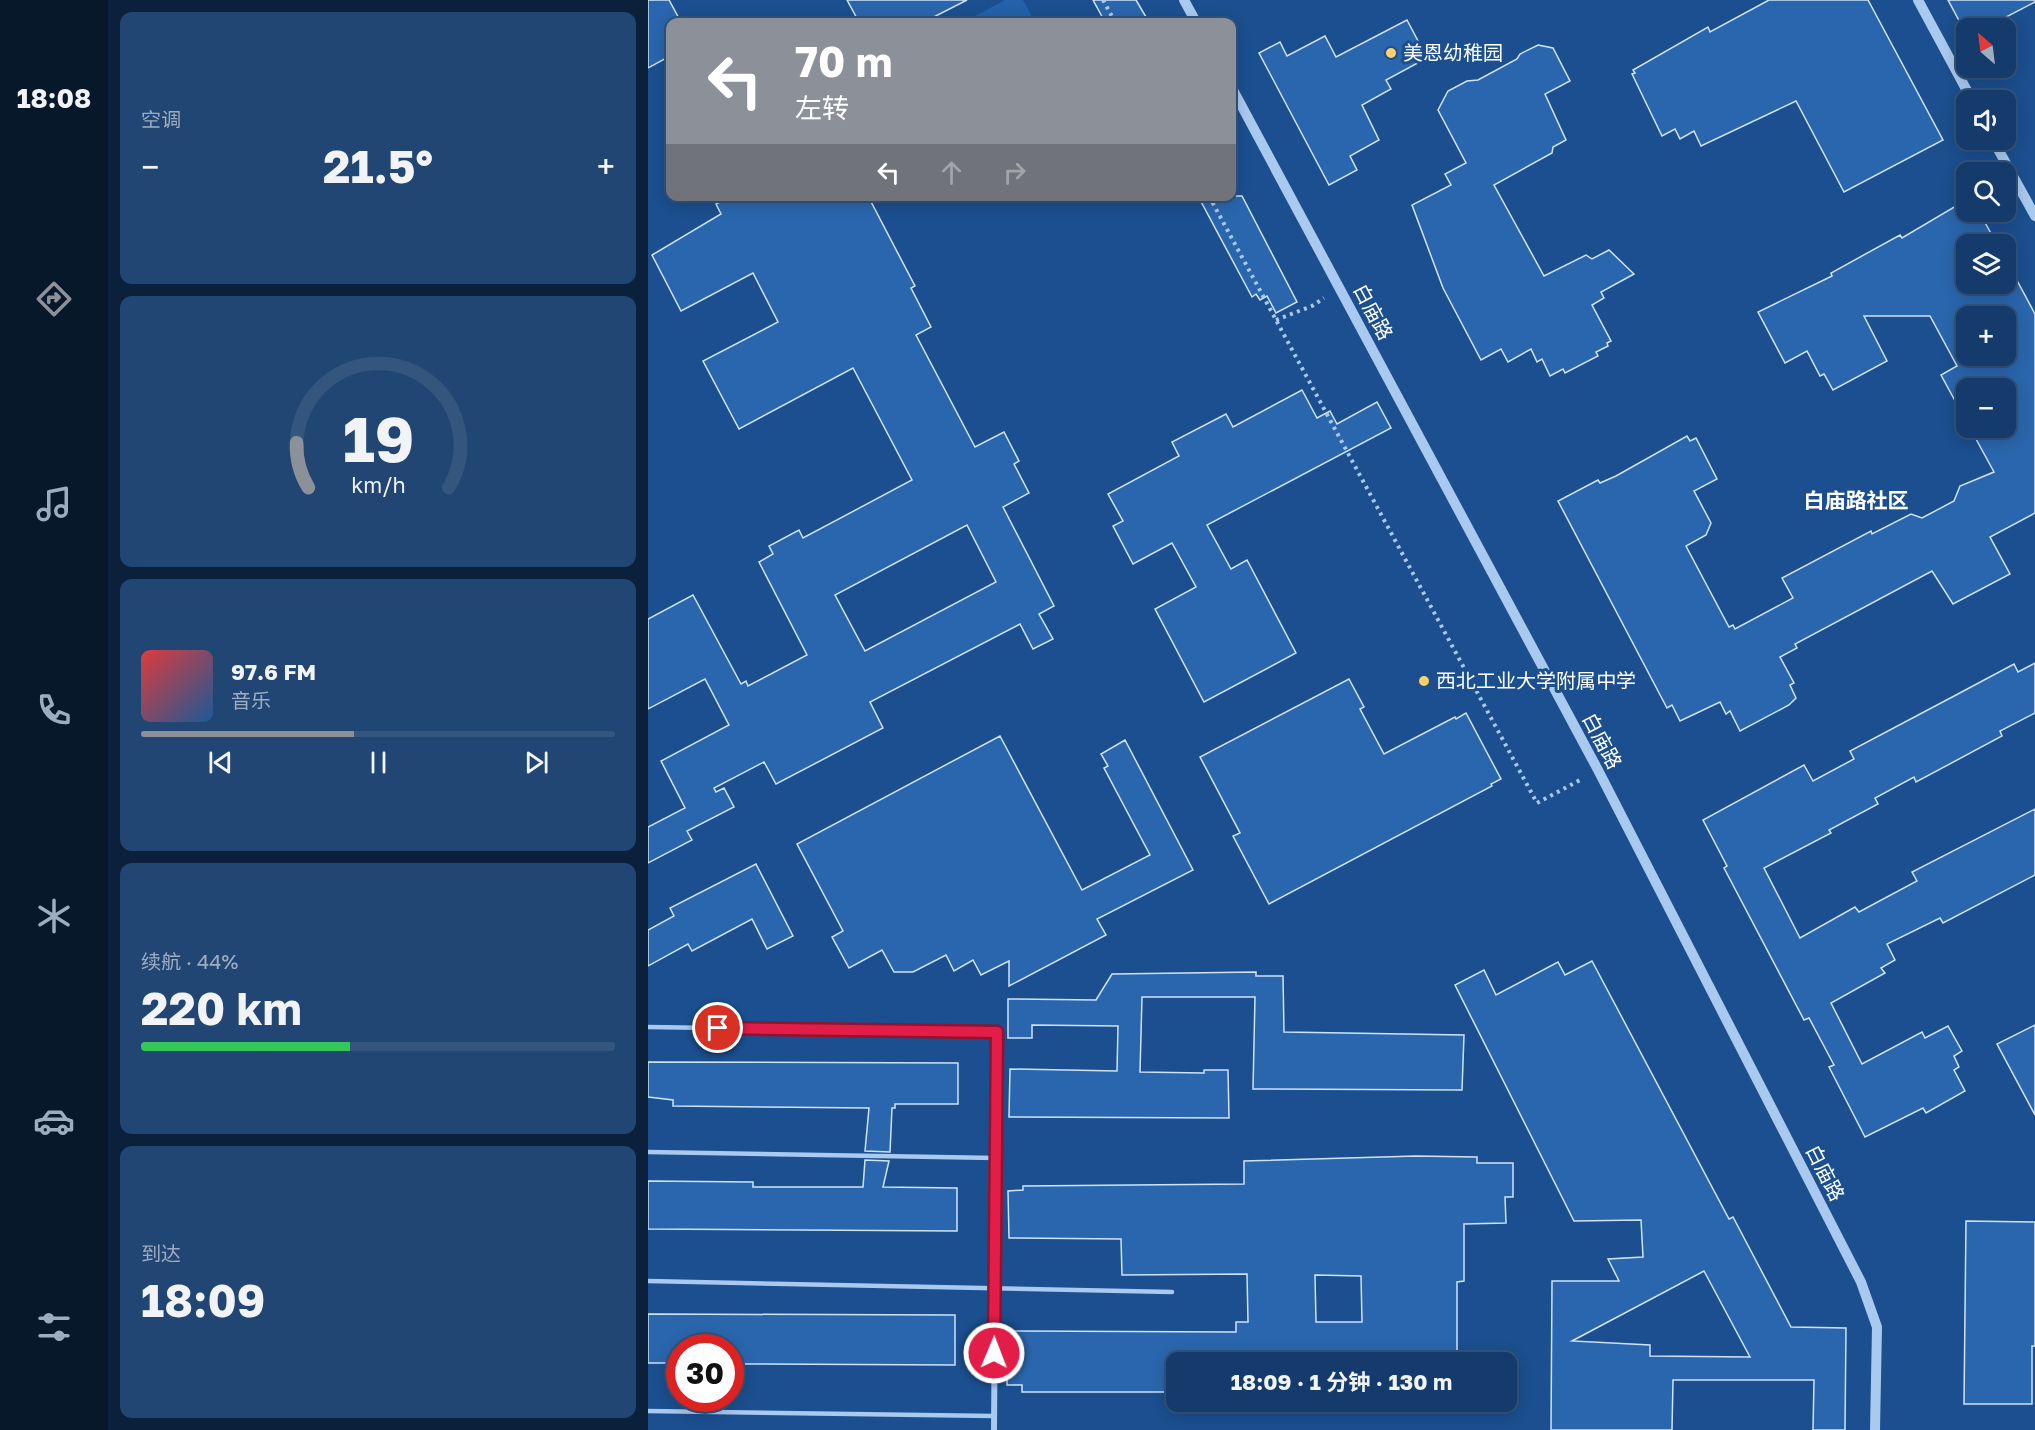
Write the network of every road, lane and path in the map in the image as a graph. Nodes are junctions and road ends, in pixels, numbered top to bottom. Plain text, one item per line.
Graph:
1 (1103, 0) edge
2 (1184, 0) edge
3 (1918, 0) edge
4 (1113, 18) edge
5 (1194, 18) edge
6 (1967, 90) edge
7 (1236, 95) edge
8 (1999, 150) edge
9 (1212, 201) edge
10 (2035, 216) edge
11 (1339, 288) junction
12 (1276, 320) junction
13 (1598, 770) junction
14 (648, 1027) edge
15 (997, 1032) joint
16 (648, 1152) edge
17 (996, 1158) junction
18 (648, 1281) edge
19 (995, 1290) junction
20 (1172, 1292) dead end
21 (648, 1411) edge
22 (994, 1416) junction
23 (994, 1430) edge
24 (1875, 1430) edge

1 - 4 path
2 - 5 street
3 - 6 street
7 - 11 street, 白庙路
8 - 10 street
9 - 12 path
11 - 12 path
11 - 13 street, 白庙路
12 - 13 path
13 - 24 street, 白庙路
14 - 15 lane
15 - 17 street
16 - 17 lane
17 - 19 street
18 - 19 lane
19 - 20 lane
19 - 22 street
21 - 22 lane
22 - 23 street

